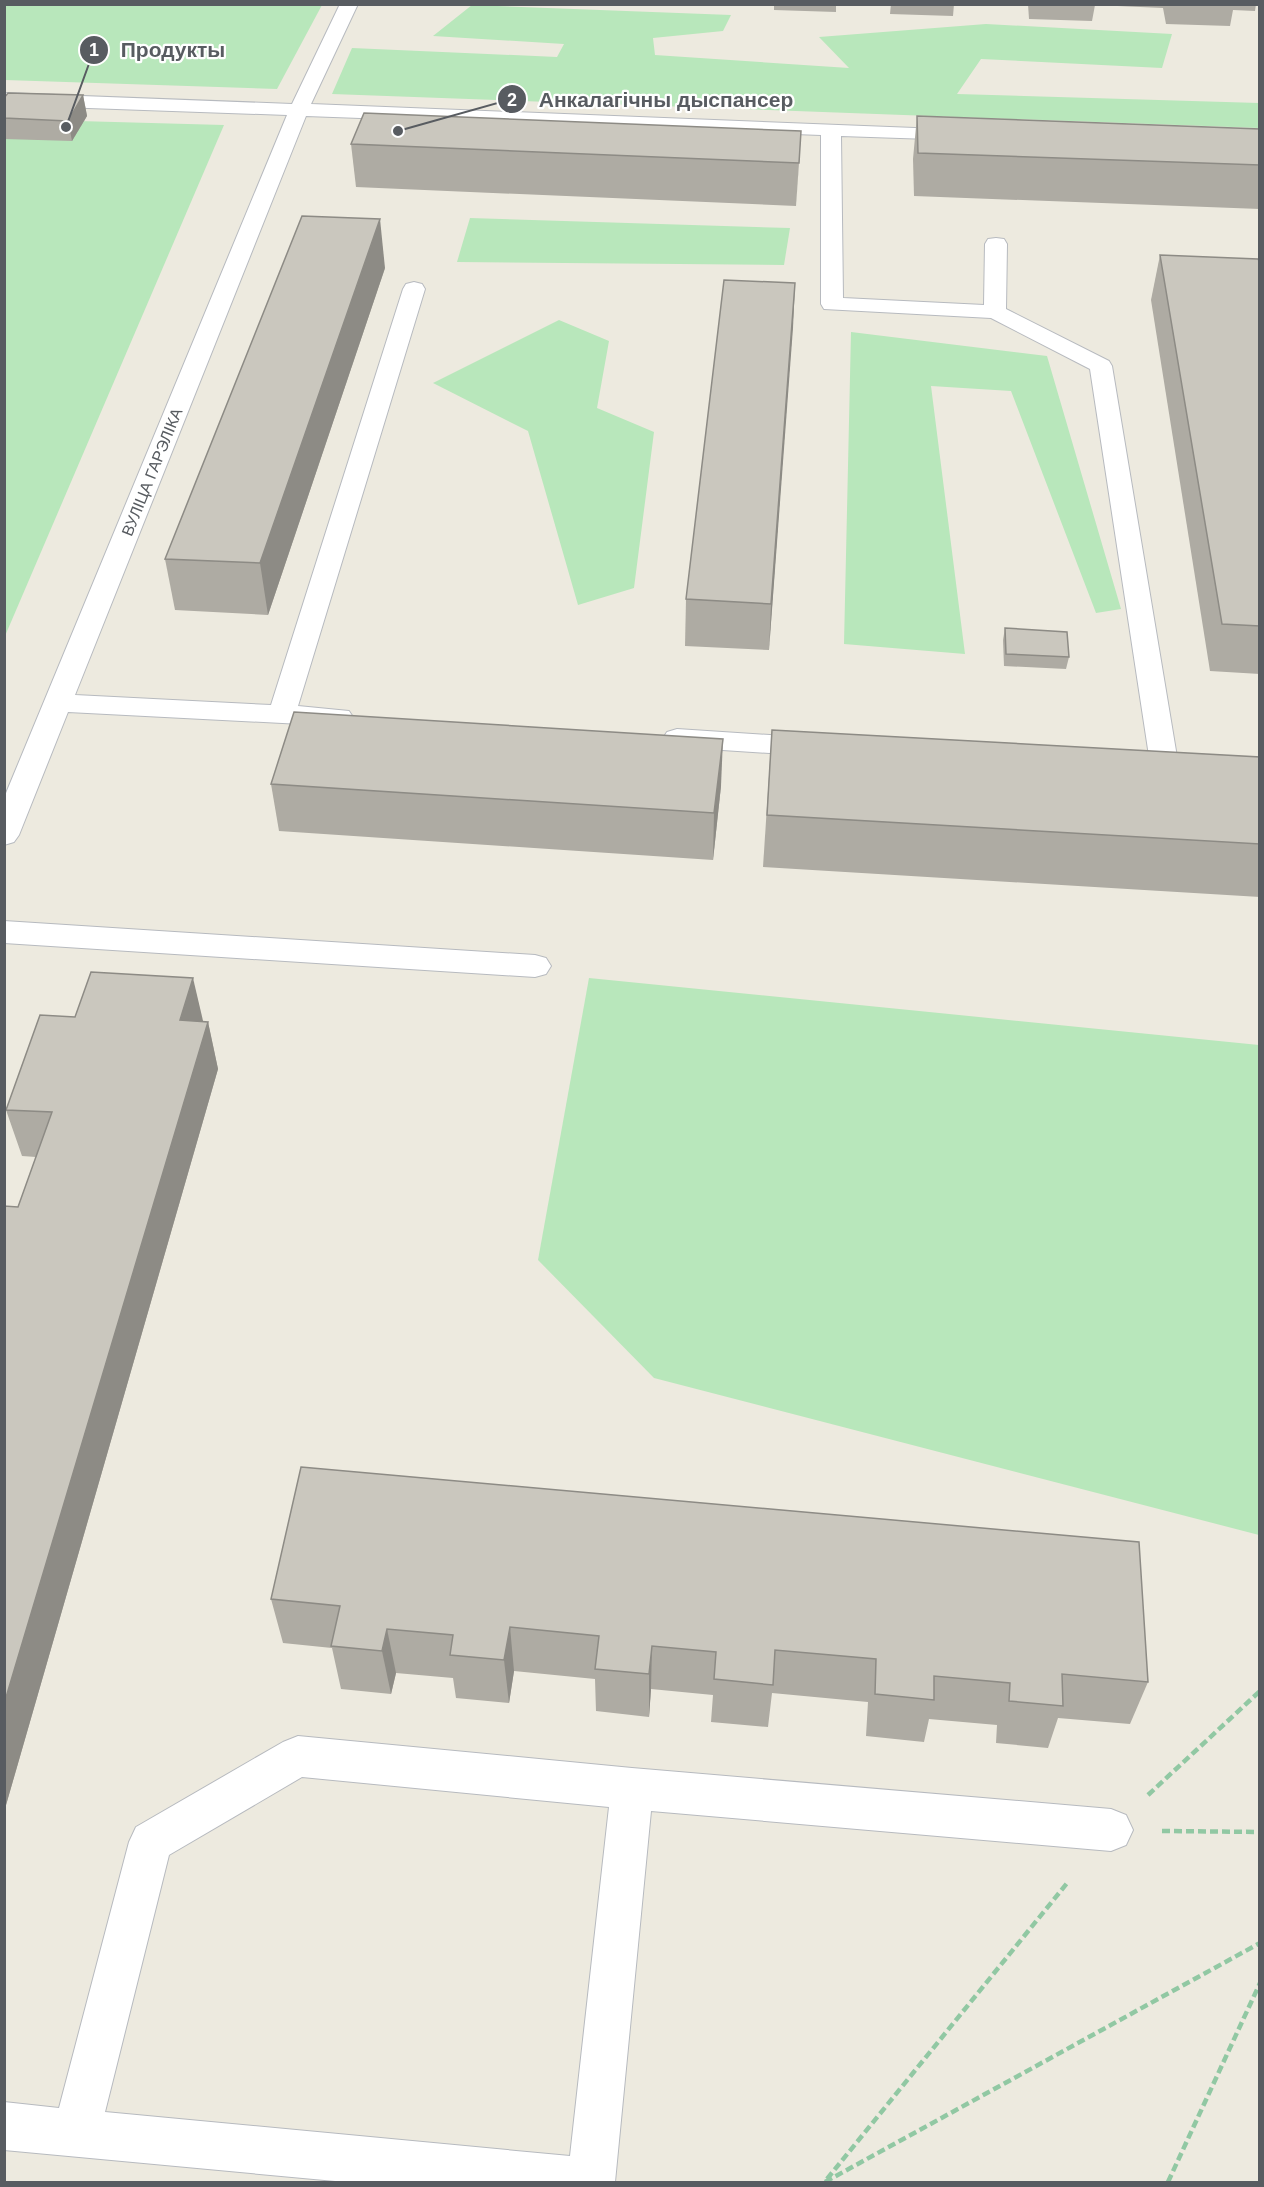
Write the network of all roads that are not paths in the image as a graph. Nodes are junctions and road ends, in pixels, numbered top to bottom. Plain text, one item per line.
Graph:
1 (349, 4) edge
2 (4, 99) edge
3 (299, 109) junction
4 (831, 129) junction
5 (974, 134) edge
6 (996, 244) dead end
7 (414, 289) dead end
8 (994, 312) junction
9 (58, 703) junction
10 (282, 714) junction
11 (366, 719) edge
12 (652, 737) edge
13 (843, 749) edge
14 (1165, 769) edge
15 (4, 835) edge
16 (4, 932) edge
17 (535, 966) dead end
18 (632, 1789) junction
19 (1111, 1830) road end
20 (4, 2126) edge
21 (76, 2133) junction

1 - 3 street, ВУЛІЦА ГАРЭЛІКА
2 - 3 street
3 - 4 street
3 - 9 street, ВУЛІЦА ГАРЭЛІКА
4 - 5 street
4 - 8 street
6 - 8 street
7 - 10 street
8 - 14 street
9 - 10 street
9 - 15 street, ВУЛІЦА ГАРЭЛІКА
10 - 11 street
12 - 13 street
16 - 17 street
18 - 19 street
18 - 21 street
18 - 21 street
20 - 21 street

